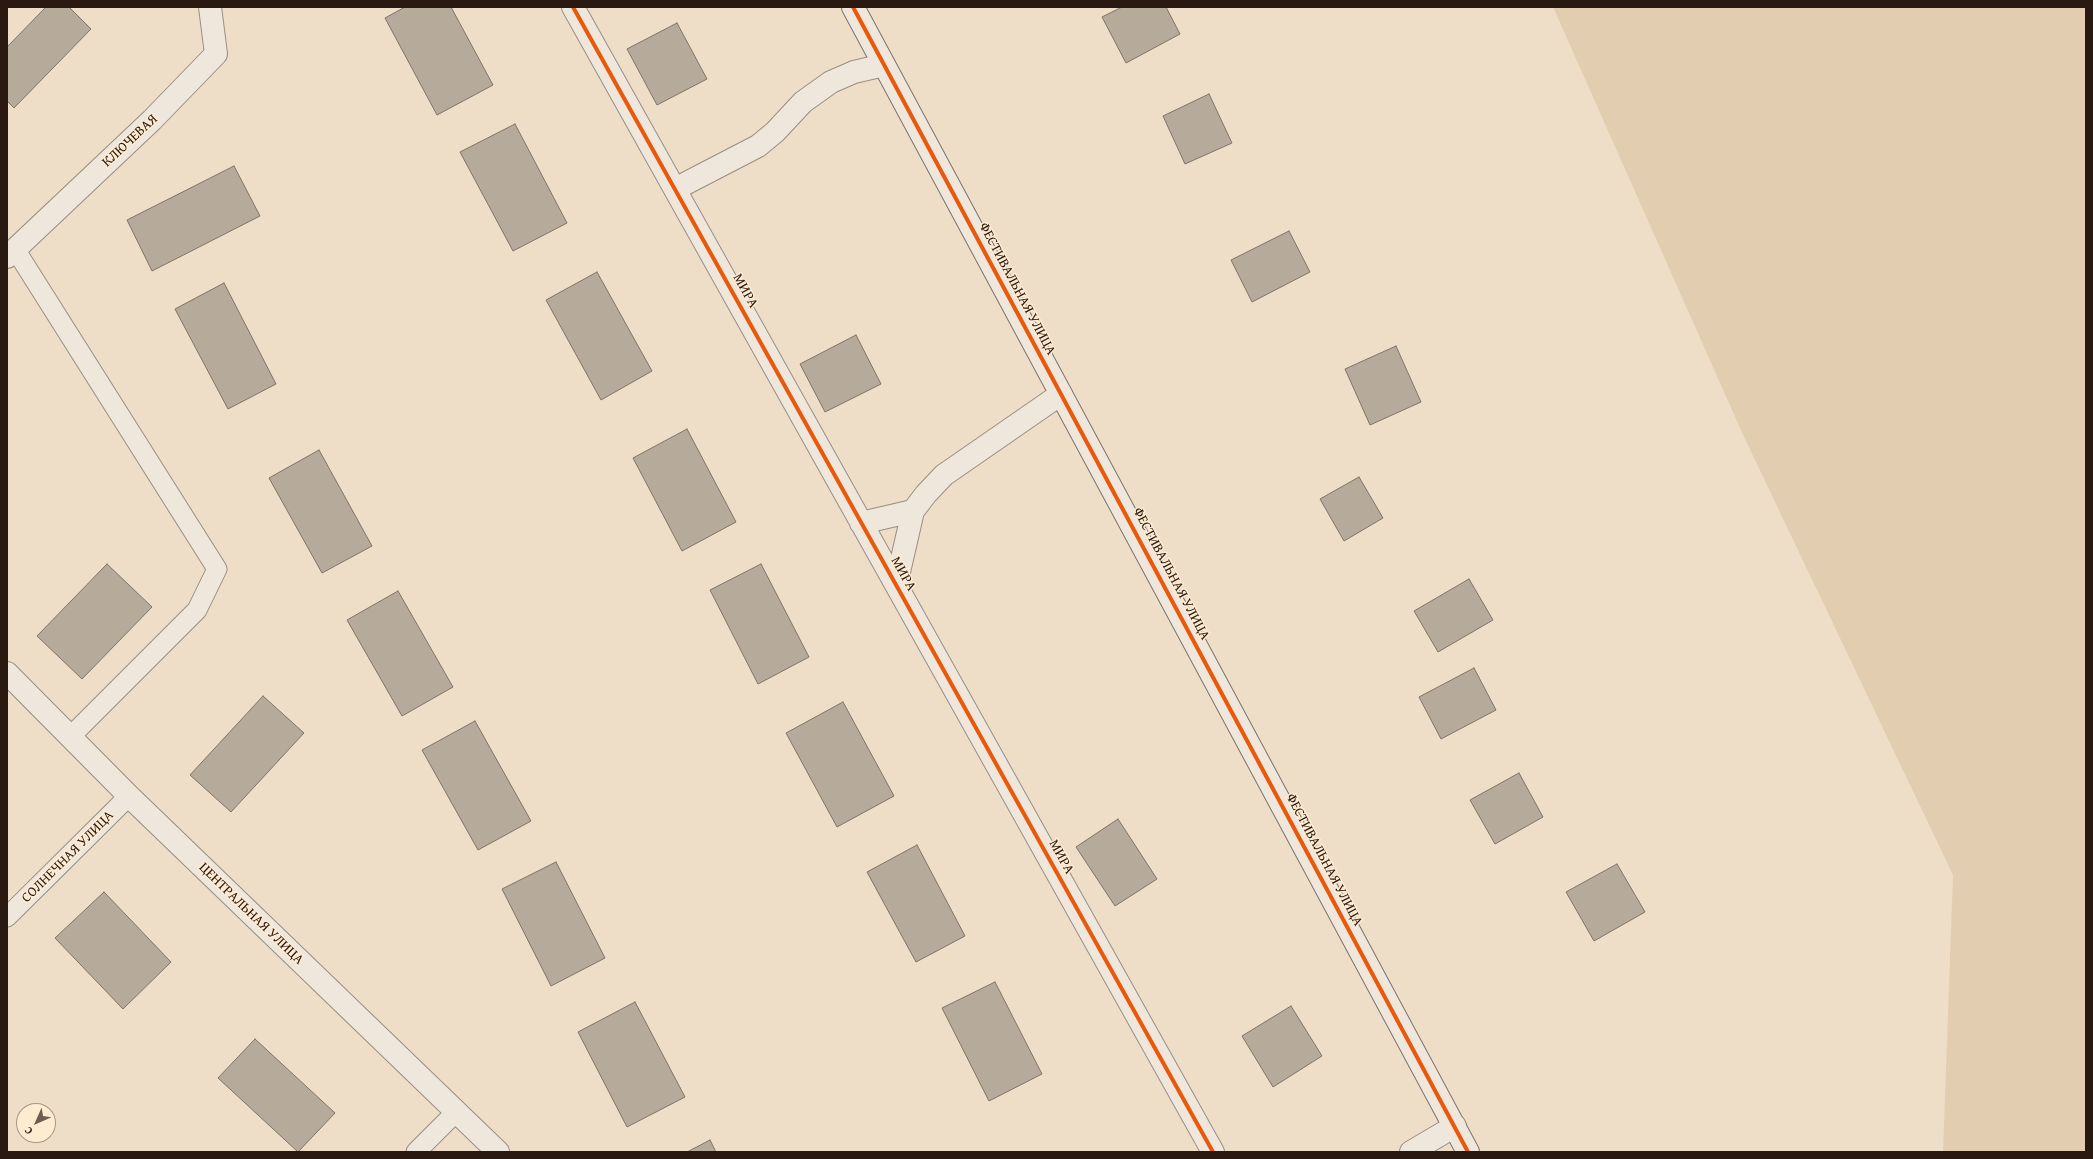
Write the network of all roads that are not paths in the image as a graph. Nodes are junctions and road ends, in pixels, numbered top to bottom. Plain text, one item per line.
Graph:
1 (210, 7) edge
2 (573, 7) edge
3 (853, 7) edge
4 (884, 65) junction
5 (675, 189) junction
6 (11, 253) edge
7 (1061, 394) junction
8 (913, 511) junction
9 (861, 523) junction
10 (896, 584) junction
11 (7, 673) edge
12 (70, 737) junction
13 (129, 796) junction
14 (7, 918) edge
15 (456, 1112) junction
16 (1455, 1126) junction
17 (416, 1152) edge
18 (498, 1152) edge
19 (1213, 1152) edge
20 (1411, 1152) edge
21 (1468, 1152) edge

1 - 6 street, КЛЮЧЕВАЯ
2 - 5 street, МИРА
3 - 4 street, ФЕСТИВАЛЬНАЯ УЛИЦА
4 - 5 street
4 - 7 street, ФЕСТИВАЛЬНАЯ УЛИЦА
5 - 9 street, МИРА
6 - 12 lane
7 - 8 street
7 - 16 street, ФЕСТИВАЛЬНАЯ УЛИЦА
8 - 9 street
8 - 10 street
9 - 10 street, МИРА
10 - 19 street, МИРА
11 - 12 street, ЦЕНТРАЛЬНАЯ УЛИЦА
12 - 13 street, ЦЕНТРАЛЬНАЯ УЛИЦА
13 - 14 lane, СОЛНЕЧНАЯ УЛИЦА
13 - 15 street, ЦЕНТРАЛЬНАЯ УЛИЦА
15 - 17 lane
15 - 18 street, ЦЕНТРАЛЬНАЯ УЛИЦА
16 - 20 street
16 - 21 street, ФЕСТИВАЛЬНАЯ УЛИЦА

